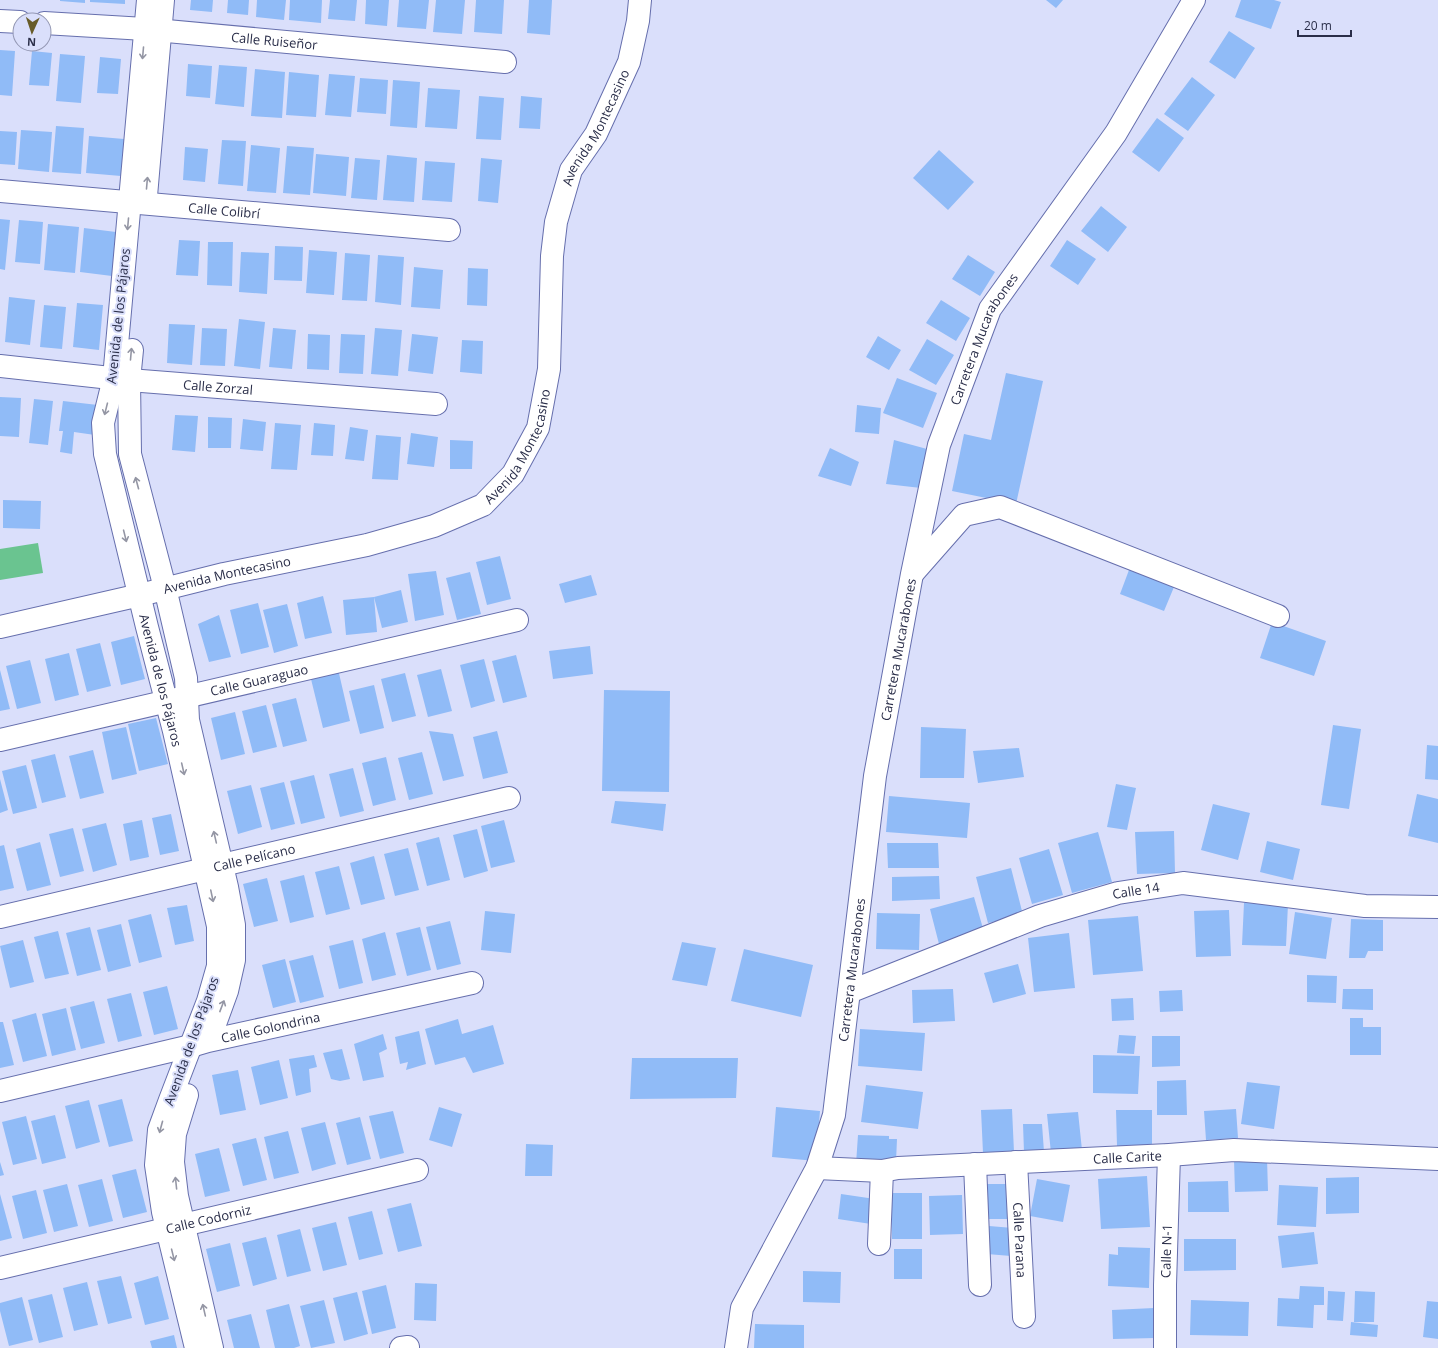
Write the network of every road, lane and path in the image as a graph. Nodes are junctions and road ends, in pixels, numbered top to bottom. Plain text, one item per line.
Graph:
1 (148, 0) edge
2 (163, 0) edge
3 (640, 0) edge
4 (1194, 0) edge
5 (0, 20) edge
6 (12, 21) edge
7 (52, 24) edge
8 (153, 31) junction
9 (505, 62) dead end
10 (0, 191) edge
11 (137, 203) junction
12 (449, 230) dead end
13 (0, 366) edge
14 (121, 379) junction
15 (436, 404) dead end
16 (912, 574) junction
17 (165, 588) junction
18 (140, 595) junction
19 (1278, 616) dead end
20 (517, 620) dead end
21 (0, 627) edge
22 (177, 699) junction
23 (0, 740) edge
24 (509, 798) dead end
25 (214, 867) junction
26 (1438, 907) edge
27 (0, 917) edge
28 (472, 983) dead end
29 (849, 992) junction
30 (199, 1044) junction
31 (0, 1091) edge
32 (1169, 1155) junction
33 (1438, 1159) edge
34 (1016, 1162) junction
35 (975, 1164) junction
36 (817, 1168) junction
37 (417, 1170) dead end
38 (882, 1171) junction
39 (175, 1226) junction
40 (879, 1244) dead end
41 (0, 1268) edge
42 (980, 1285) dead end
43 (1024, 1317) dead end
44 (196, 1348) edge
45 (212, 1348) edge
46 (736, 1348) edge
47 (1165, 1348) edge

1 - 8 street, Avenida de los Pájaros
2 - 8 street, Avenida de los Pájaros
3 - 17 street, Avenida Montecasino
4 - 16 street, Carretera Mucarabones
5 - 6 street
7 - 8 street, Calle Ruiseñor
8 - 9 street, Calle Ruiseñor
8 - 11 street, Avenida de los Pájaros
10 - 11 street, Calle Colibrí
11 - 12 street, Calle Colibrí
11 - 14 street, Avenida de los Pájaros
13 - 14 street, Calle Zorzal
14 - 15 street, Calle Zorzal
17 -> 14 street, Avenida de los Pájaros
14 -> 18 street, Avenida de los Pájaros
16 - 19 street
16 - 29 street, Carretera Mucarabones
17 - 18 street, Avenida Montecasino
17 - 22 street, Avenida de los Pájaros
18 - 21 street, Avenida Montecasino
18 - 22 street, Avenida de los Pájaros
20 - 22 street, Calle Guaraguao
22 - 23 street, Calle Guaraguao
22 - 25 street, Avenida de los Pájaros
24 - 25 street, Calle Pelícano
25 - 27 street, Calle Pelícano
25 - 30 street, Avenida de los Pájaros
26 - 29 street, Calle 14
28 - 30 street, Calle Golondrina
29 - 36 street, Carretera Mucarabones
30 - 31 street, Calle Golondrina
30 - 39 street, Avenida de los Pájaros
32 - 33 street, Calle Carite
32 - 34 street, Calle Carite
32 - 47 street, Calle N-1
34 - 35 street, Calle Carite
34 - 43 street, Calle Parana
35 - 38 street, Calle Carite
35 - 42 street
36 - 38 street, Calle Carite
36 - 46 street, Carretera Mucarabones
37 - 39 street, Calle Codorniz
38 - 40 street
39 - 41 street, Calle Codorniz
39 -> 44 street, Avenida de los Pájaros
45 -> 39 street, Avenida de los Pájaros

